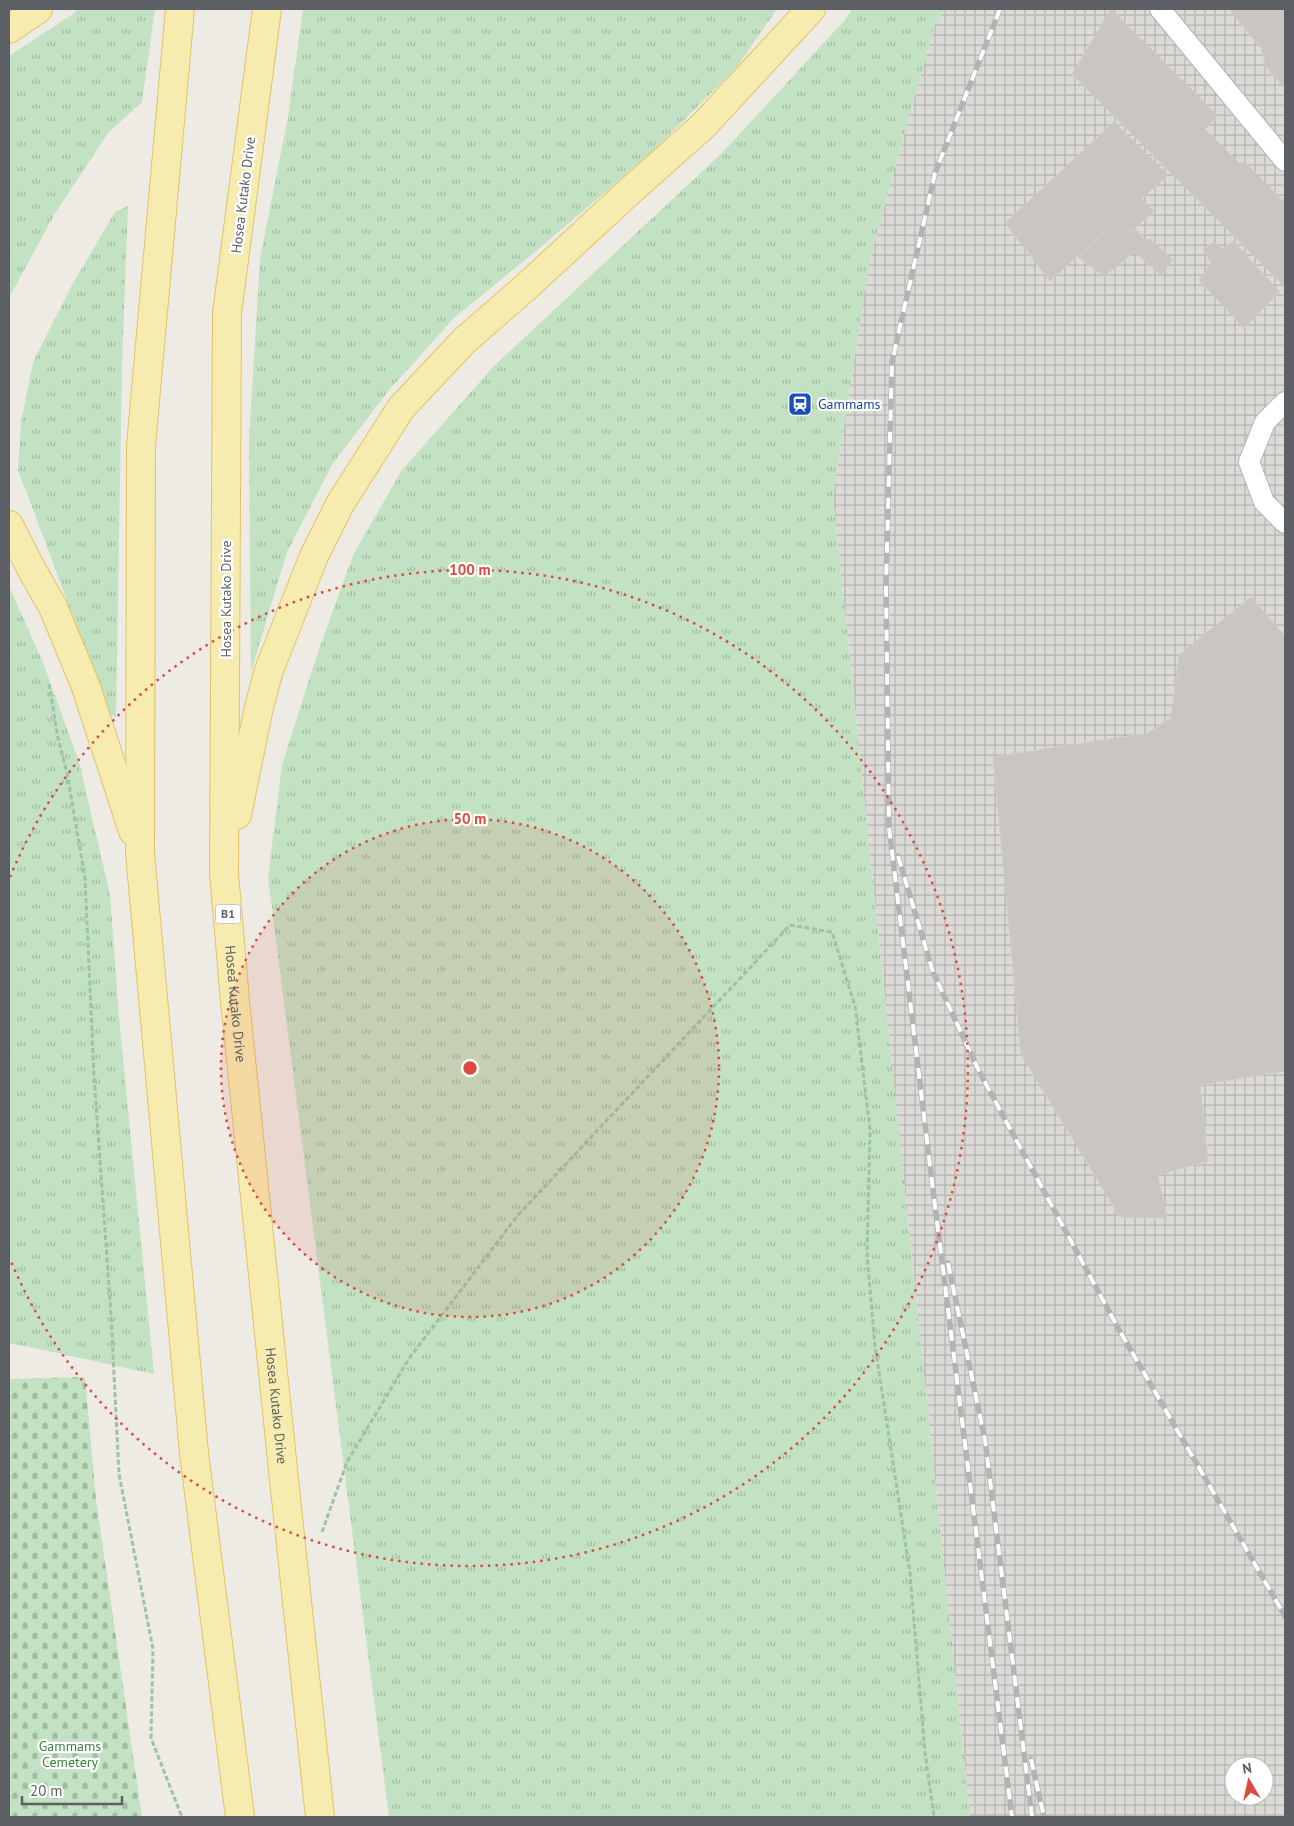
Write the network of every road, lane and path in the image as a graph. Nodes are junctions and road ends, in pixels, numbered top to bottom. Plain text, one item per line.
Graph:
1 (38, 9) edge
2 (180, 9) edge
3 (267, 9) edge
4 (811, 9) edge
5 (1160, 9) edge
6 (9, 29) edge
7 (1285, 161) edge
8 (1285, 402) edge
9 (1285, 523) edge
10 (9, 525) edge
11 (48, 680) dead end
12 (140, 854) junction
13 (224, 873) junction
14 (322, 1533) dead end
15 (182, 1817) edge
16 (240, 1817) edge
17 (320, 1817) edge
18 (934, 1817) edge

1 - 6 main road
2 - 12 main road
3 - 13 main road, Hosea Kutako Drive / B1
4 - 13 main road
5 - 7 lane
8 - 9 lane
10 - 12 main road
11 - 15 path
12 - 16 main road
13 - 17 main road, Hosea Kutako Drive / B1
14 - 18 path

